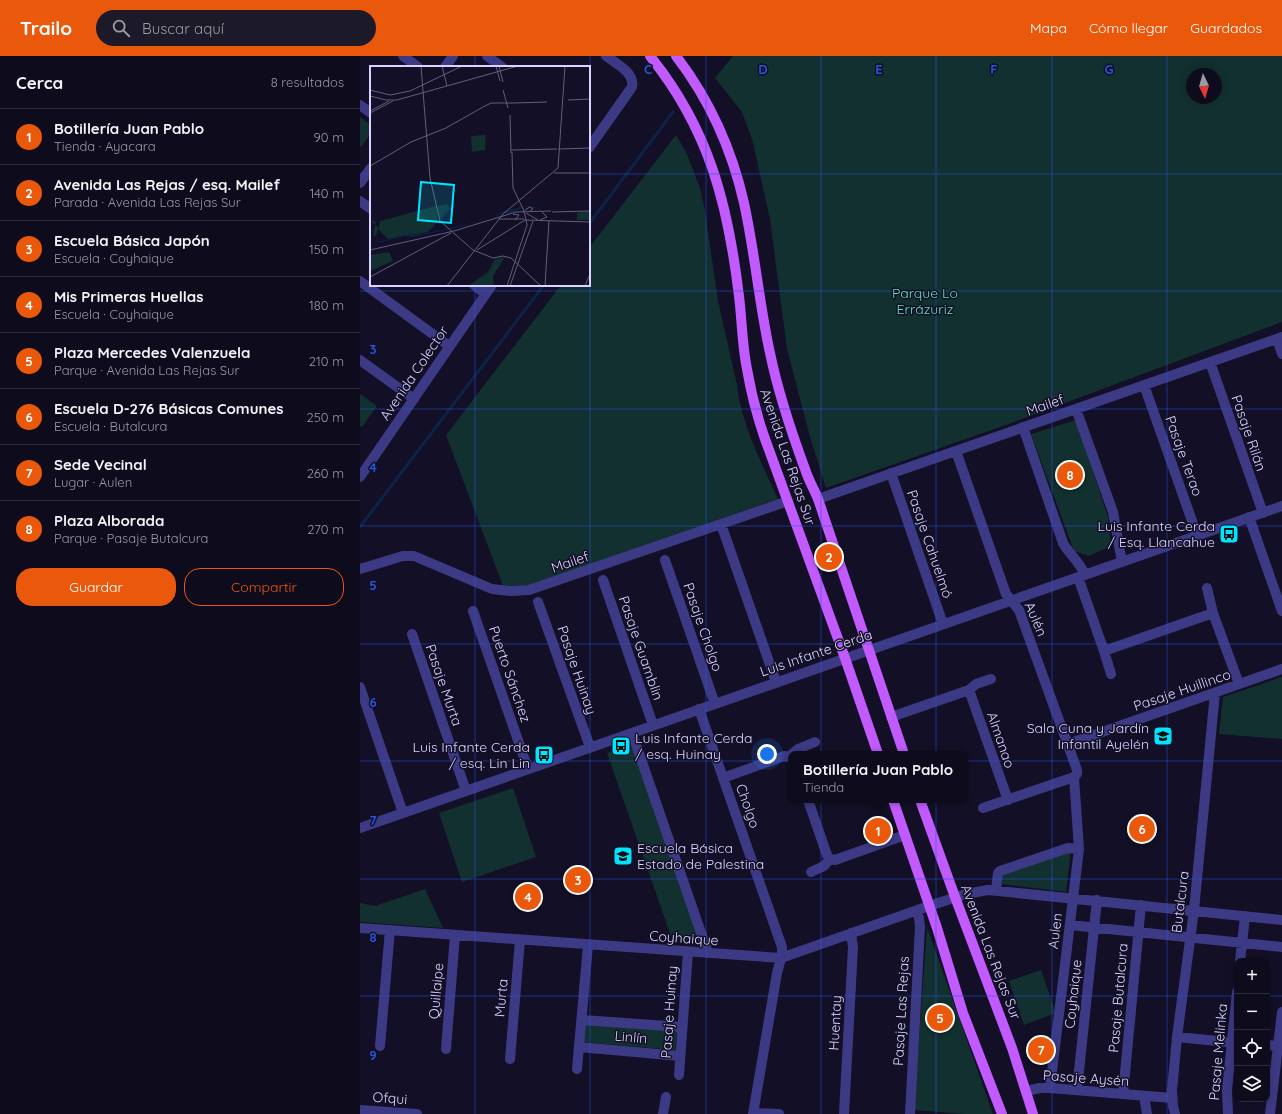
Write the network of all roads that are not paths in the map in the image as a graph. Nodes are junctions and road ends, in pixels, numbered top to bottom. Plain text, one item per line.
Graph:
1 (404, 56) edge
2 (453, 56) edge
3 (487, 56) edge
4 (606, 56) edge
5 (650, 56) edge
6 (676, 56) edge
7 (417, 66) edge
8 (446, 66) edge
9 (501, 66) edge
10 (360, 105) edge
11 (370, 112) edge
12 (590, 131) edge
13 (598, 136) junction
14 (590, 147) edge
15 (370, 169) edge
16 (360, 183) edge
17 (360, 201) edge
18 (370, 209) edge
19 (360, 281) edge
20 (475, 286) edge
21 (491, 286) edge
22 (485, 294) junction
23 (1279, 338) edge
24 (449, 346) junction
25 (1282, 354) edge
26 (360, 360) edge
27 (1210, 362) junction
28 (1144, 385) junction
29 (414, 399) junction
30 (1076, 409) junction
31 (1023, 428) junction
32 (956, 451) junction
33 (891, 474) junction
34 (360, 477) edge
35 (818, 499) junction
36 (788, 501) junction
37 (1282, 506) edge
38 (1263, 513) junction
39 (1249, 517) junction
40 (721, 524) junction
41 (1197, 535) junction
42 (664, 560) dead end
43 (1122, 562) junction
44 (360, 569) edge
45 (1081, 576) junction
46 (603, 580) dead end
47 (1207, 588) dead end
48 (1012, 600) junction
49 (538, 602) dead end
50 (473, 610) dead end
51 (1282, 611) edge
52 (1213, 613) junction
53 (943, 624) junction
54 (412, 634) dead end
55 (869, 650) junction
56 (1104, 651) junction
57 (845, 658) junction
58 (1282, 669) edge
59 (1111, 674) dead end
60 (991, 679) dead end
61 (776, 682) junction
62 (1239, 684) junction
63 (360, 687) edge
64 (969, 690) junction
65 (1215, 692) junction
66 (715, 704) junction
67 (699, 709) junction
68 (891, 717) junction
69 (653, 726) junction
70 (632, 733) junction
71 (815, 742) dead end
72 (1068, 744) junction
73 (590, 747) junction
74 (796, 751) edge
75 (877, 751) edge
76 (903, 751) edge
77 (788, 755) edge
78 (528, 769) junction
79 (1074, 777) junction
80 (723, 778) junction
81 (466, 791) junction
82 (1008, 800) junction
83 (809, 803) edge
84 (895, 803) edge
85 (921, 803) edge
86 (983, 808) dead end
87 (403, 813) junction
88 (360, 828) edge
89 (905, 835) junction
90 (1079, 849) junction
91 (830, 859) junction
92 (811, 872) dead end
93 (996, 890) junction
94 (955, 897) junction
95 (1074, 898) junction
96 (1097, 900) junction
97 (1140, 905) junction
98 (930, 906) junction
99 (916, 910) junction
100 (1194, 910) junction
101 (1245, 916) junction
102 (1282, 920) edge
103 (1070, 925) junction
104 (1094, 927) junction
105 (360, 928) edge
106 (390, 930) junction
107 (1139, 932) junction
108 (851, 933) junction
109 (455, 935) junction
110 (1190, 937) junction
111 (520, 940) junction
112 (1242, 943) junction
113 (588, 945) junction
114 (1282, 947) edge
115 (688, 952) junction
116 (708, 953) junction
117 (781, 958) junction
118 (1240, 958) edge
119 (1237, 994) edge
120 (1282, 1012) edge
121 (582, 1020) junction
122 (682, 1027) junction
123 (1235, 1030) edge
124 (1177, 1037) junction
125 (1234, 1043) edge
126 (1279, 1044) edge
127 (380, 1046) dead end
128 (579, 1047) junction
129 (446, 1049) dead end
130 (680, 1056) junction
131 (510, 1059) dead end
132 (577, 1069) dead end
133 (679, 1074) dead end
134 (1050, 1088) junction
135 (1077, 1090) junction
136 (1026, 1091) junction
137 (1123, 1094) junction
138 (1144, 1096) junction
139 (666, 1097) dead end
140 (1172, 1098) junction
141 (360, 1110) edge
142 (384, 1113) edge
143 (753, 1113) edge
144 (417, 1114) edge
145 (663, 1114) edge
146 (779, 1114) edge
147 (844, 1114) edge
148 (910, 1114) edge
149 (1002, 1114) edge
150 (1033, 1114) edge
151 (1147, 1114) edge
152 (1175, 1114) edge
153 (1228, 1114) edge
154 (1270, 1114) edge

1 - 7 street
2 - 8 street
3 - 9 street
4 - 13 street
5 - 36 main road, Avenida Las Rejas Sur
6 - 35 main road, Avenida Las Rejas Sur
10 - 11 street
12 - 13 street
13 - 14 street
15 - 16 street
17 - 18 street
19 - 24 street
20 - 22 street
21 - 22 street, Avenida Colector
22 - 24 street, Avenida Colector
23 - 25 street
23 - 27 street, Mailef
24 - 29 street, Avenida Colector
26 - 29 street
27 - 28 street, Mailef
27 - 38 street, Pasaje Rilán
28 - 30 street, Mailef
28 - 41 street, Pasaje Terao
29 - 34 street, Avenida Colector
30 - 31 street, Mailef
30 - 43 street
31 - 32 street, Mailef
31 - 45 street
32 - 33 street, Mailef
32 - 48 street, Aulén
33 - 35 street, Mailef
33 - 53 street, Pasaje Cahuelmó
35 - 55 main road, Avenida Las Rejas Sur
36 - 40 street, Mailef
36 - 57 main road, Avenida Las Rejas Sur
37 - 38 street, Luis Infante Cerda
38 - 39 street, Luis Infante Cerda
39 - 41 street, Luis Infante Cerda
39 - 51 street
40 - 44 street, Mailef
40 - 61 street
41 - 43 street, Luis Infante Cerda
42 - 66 street, Pasaje Cholgo
43 - 45 street, Luis Infante Cerda
45 - 48 street, Luis Infante Cerda
45 - 56 street
46 - 69 street, Pasaje Guamblin
47 - 52 street
48 - 53 street, Luis Infante Cerda
48 - 72 street, Aulén
49 - 73 street, Pasaje Huinay
50 - 78 street, Puerto Sánchez
52 - 56 street
52 - 62 street
53 - 55 street, Luis Infante Cerda
54 - 81 street, Pasaje Murta
55 - 57 street, Luis Infante Cerda
55 - 68 main road, Avenida Las Rejas Sur
56 - 59 street
57 - 61 street, Luis Infante Cerda
57 - 75 main road, Avenida Las Rejas Sur
58 - 62 street, Pasaje Huillinco
60 - 64 street
61 - 66 street, Luis Infante Cerda
62 - 65 street, Pasaje Huillinco
63 - 87 street
64 - 68 street
64 - 82 street, Almanao
65 - 72 street, Pasaje Huillinco
65 - 100 street, Butalcura
66 - 67 street, Luis Infante Cerda
67 - 69 street, Luis Infante Cerda
67 - 80 street, Cholgo
68 - 76 main road, Avenida Las Rejas Sur
69 - 70 street, Luis Infante Cerda
70 - 73 street, Luis Infante Cerda
70 - 116 street
71 - 74 street
72 - 79 street, Aulén
73 - 78 street, Luis Infante Cerda
77 - 80 street
78 - 81 street, Luis Infante Cerda
79 - 82 street
79 - 90 street, Aulen
80 - 117 street, Cholgo
81 - 87 street, Luis Infante Cerda
82 - 86 street
83 - 91 street
84 - 89 main road
85 - 94 main road, Avenida Las Rejas Sur
87 - 88 street, Luis Infante Cerda
89 - 91 street
89 - 98 main road
90 - 93 street
90 - 95 street, Aulen
91 - 92 street
93 - 94 street, Coyhaique
93 - 95 street, Coyhaique
94 - 98 street, Coyhaique
94 - 136 main road, Avenida Las Rejas Sur
95 - 96 street, Coyhaique
95 - 103 street, Aulen
96 - 97 street, Coyhaique
96 - 104 street, Coyhaique
97 - 100 street, Coyhaique
97 - 107 street, Pasaje Butalcura
98 - 99 street, Coyhaique
98 - 149 main road
99 - 108 street, Coyhaique
99 - 148 street, Pasaje Las Rejas
100 - 101 street, Coyhaique
100 - 110 street, Butalcura
101 - 102 street, Coyhaique
101 - 112 street
103 - 104 street
103 - 134 street, Aulen
104 - 107 street
104 - 135 street, Coyhaique
105 - 106 street, Coyhaique
106 - 109 street, Coyhaique
106 - 127 street
107 - 110 street
107 - 137 street, Pasaje Butalcura
108 - 117 street, Coyhaique
108 - 147 street, Huentay
109 - 111 street, Coyhaique
109 - 129 street, Quillaipe
110 - 112 street
110 - 124 street, Butalcura
111 - 113 street, Coyhaique
111 - 131 street, Murta
112 - 114 street
112 - 118 street
113 - 115 street, Coyhaique
113 - 121 street
115 - 116 street, Coyhaique
115 - 122 street, Pasaje Huinay
116 - 117 street, Coyhaique
117 - 143 street, Cholgo
119 - 123 street, Pasaje Melinka
120 - 126 street
121 - 122 street, Linlín
121 - 128 street
122 - 130 street, Pasaje Huinay
124 - 125 street
124 - 140 street, Butalcura
125 - 153 street, Pasaje Melinka
126 - 154 street
128 - 130 street, Linlín
128 - 132 street
130 - 133 street, Pasaje Huinay
134 - 135 street, Pasaje Aysén
134 - 136 street, Pasaje Aysén
135 - 137 street, Pasaje Aysén
136 - 150 main road, Avenida Las Rejas Sur
137 - 138 street, Pasaje Aysén
138 - 140 street, Pasaje Aysén
138 - 151 street, Pasaje Aysén
139 - 145 street
140 - 152 street, Butalcura
141 - 142 street, Ofqui
142 - 144 street, Ofqui
143 - 146 street

